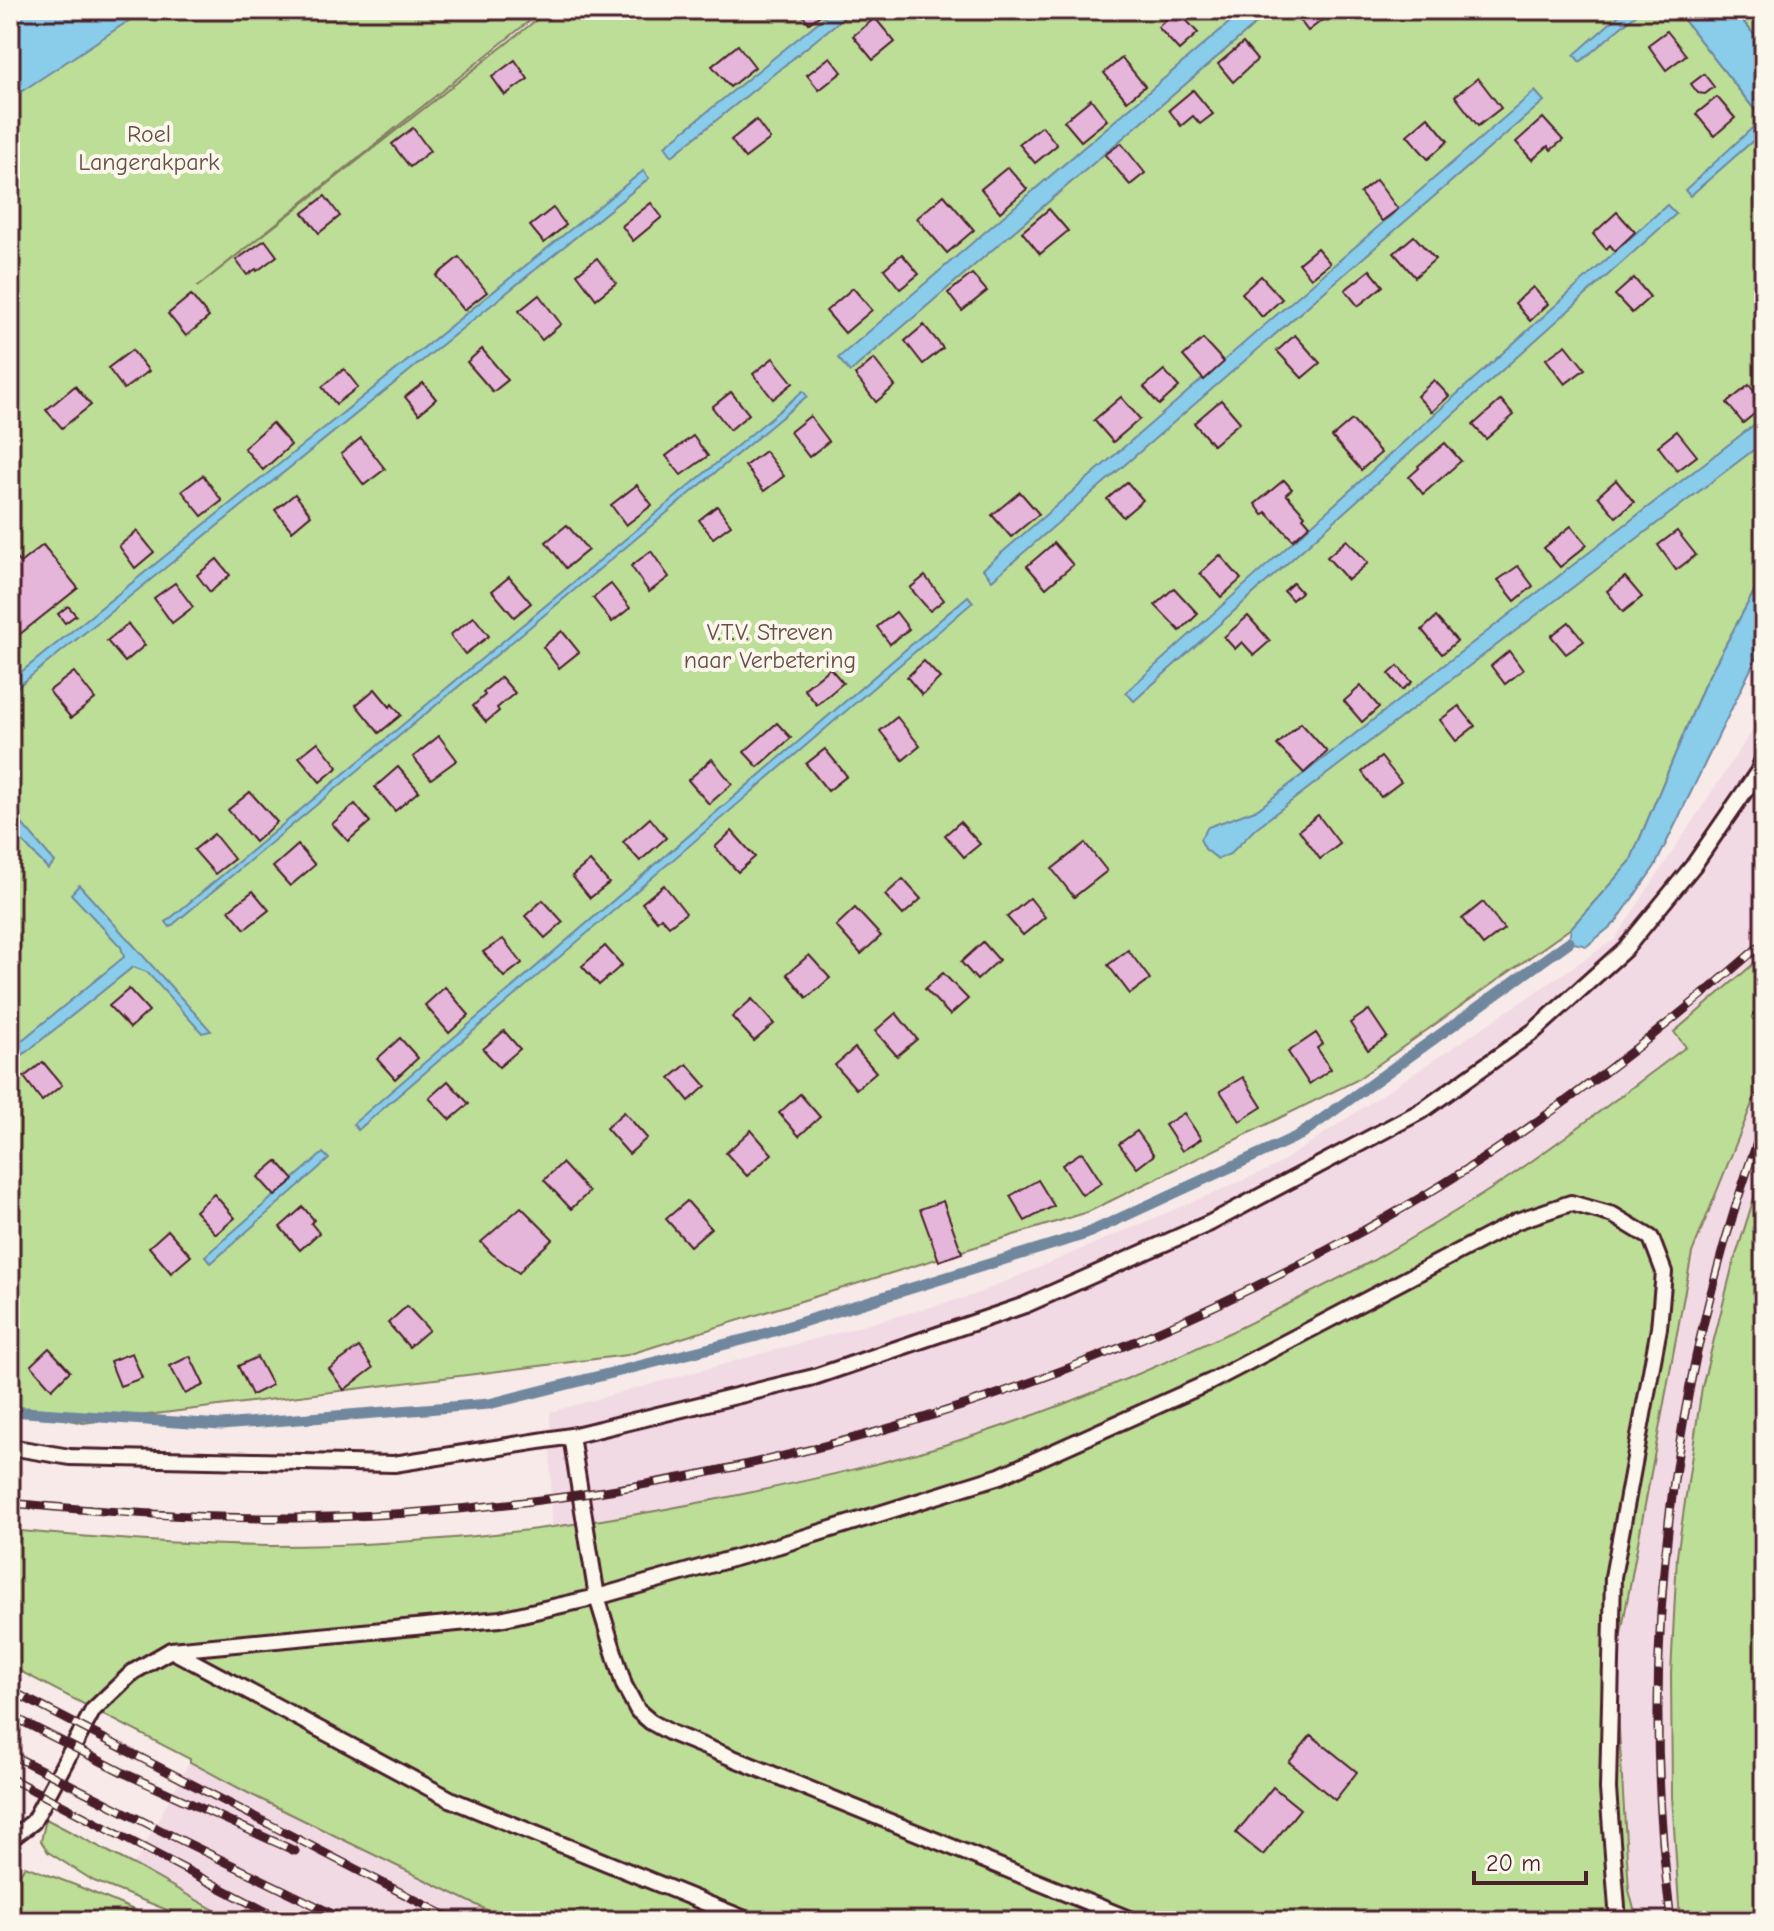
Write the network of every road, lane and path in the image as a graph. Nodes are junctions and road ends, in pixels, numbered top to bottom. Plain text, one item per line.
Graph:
1 (1764, 757) edge
2 (571, 1436) junction
3 (10, 1447) edge
4 (597, 1597) junction
5 (171, 1650) junction
6 (10, 1837) edge
7 (750, 1921) edge
8 (1134, 1921) edge
9 (1618, 1921) edge

1 - 2 lane
2 - 3 lane
2 - 4 lane
4 - 5 lane
4 - 8 lane
4 - 9 lane
5 - 6 lane
5 - 7 lane

